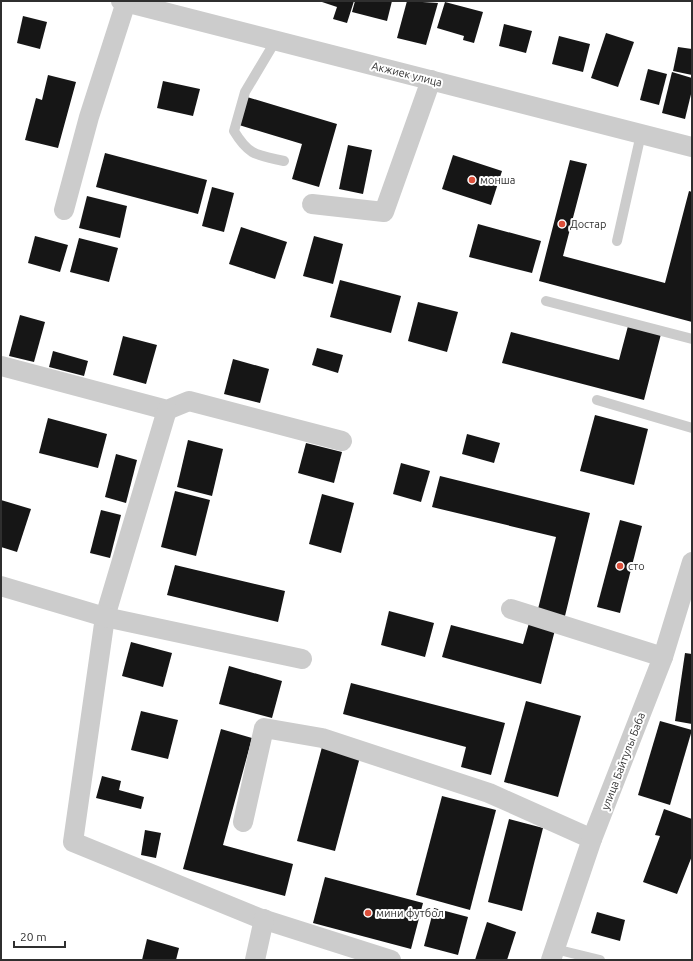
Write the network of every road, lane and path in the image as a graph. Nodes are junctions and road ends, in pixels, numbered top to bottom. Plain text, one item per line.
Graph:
1 (124, 2) edge
2 (276, 40) junction
3 (431, 80) junction
4 (641, 134) junction
5 (692, 147) edge
6 (284, 161) dead end
7 (312, 204) dead end
8 (64, 210) dead end
9 (617, 241) dead end
10 (546, 301) dead end
11 (692, 339) edge
12 (1, 366) edge
13 (597, 400) dead end
14 (166, 410) junction
15 (692, 428) edge
16 (342, 441) dead end
17 (692, 562) edge
18 (1, 586) edge
19 (511, 609) dead end
20 (105, 617) junction
21 (663, 657) junction
22 (302, 659) dead end
23 (243, 822) dead end
24 (592, 839) junction
25 (264, 919) junction
26 (553, 954) edge
27 (255, 960) edge
28 (391, 960) edge
29 (600, 960) edge

1 - 2 street, Акжиек улица
1 - 8 street
2 - 3 street, Акжиек улица
2 - 6 lane
3 - 4 street, Акжиек улица
3 - 7 street
4 - 5 street, Акжиек улица
4 - 9 lane
10 - 11 lane
12 - 14 street
13 - 15 lane
14 - 16 street
14 - 20 street
17 - 21 street, улица Байтулы Баба
18 - 20 street
19 - 21 street
20 - 22 street
20 - 25 street
21 - 24 street, улица Байтулы Баба
23 - 24 street
24 - 26 street, улица Байтулы Баба
25 - 27 street
25 - 28 street
26 - 29 lane

